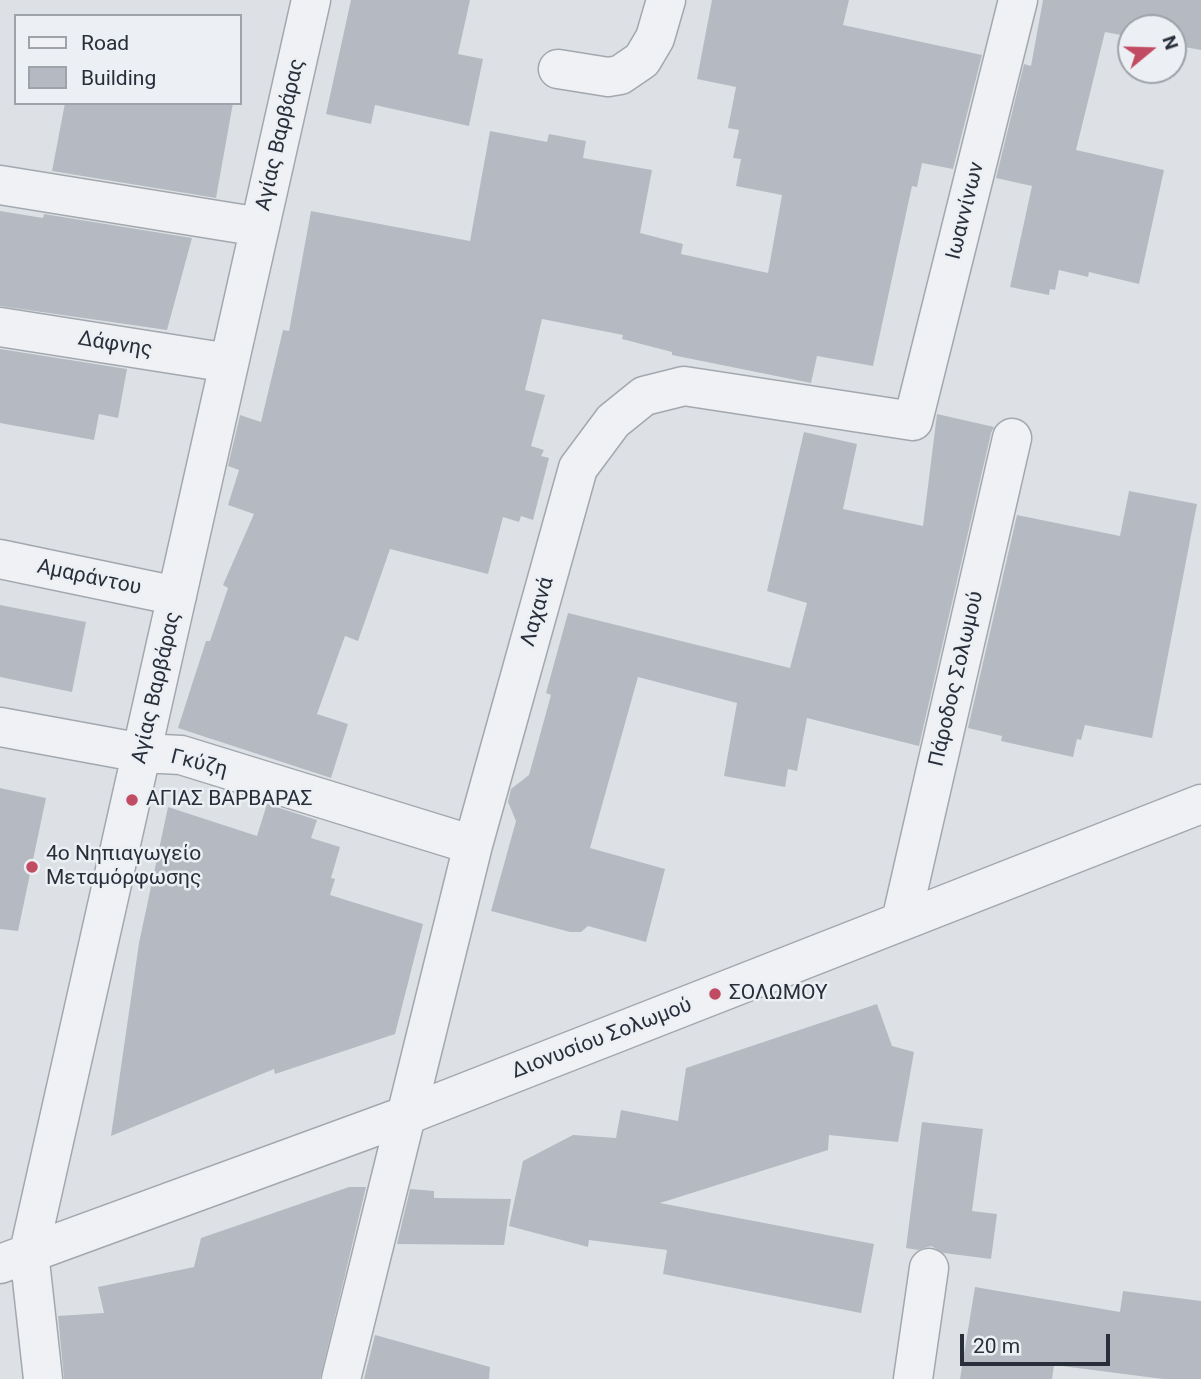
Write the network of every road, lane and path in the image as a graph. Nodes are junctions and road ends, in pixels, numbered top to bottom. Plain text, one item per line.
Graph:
1 (311, 0) edge
2 (666, 0) edge
3 (1018, 0) edge
4 (558, 69) dead end
5 (0, 185) edge
6 (260, 227) junction
7 (0, 327) edge
8 (229, 363) junction
9 (912, 421) joint
10 (1012, 438) dead end
11 (0, 559) edge
12 (177, 596) junction
13 (0, 727) edge
14 (142, 753) junction
15 (1201, 804) edge
16 (473, 845) junction
17 (901, 921) junction
18 (407, 1115) junction
19 (15, 1258) edge
20 (929, 1268) dead end
21 (43, 1379) edge
22 (341, 1379) edge
23 (913, 1379) edge

1 - 6 street, Αγίας Βαρβάρας
2 - 4 street
3 - 9 street, Ιωαννίνων
5 - 6 street
6 - 8 street, Αγίας Βαρβάρας
7 - 8 street, Δάφνης
8 - 12 street, Αγίας Βαρβάρας
9 - 16 street, Λαχανά
10 - 17 street, Πάροδος Σολωμού
11 - 12 street, Αμαράντου
12 - 14 street, Αγίας Βαρβάρας
13 - 14 street, Γκύζη
14 - 16 street, Γκύζη
14 - 19 street, Αγίας Βαρβάρας
15 - 17 street, Διονυσίου Σολωμού
16 - 18 street, Λαχανά
17 - 18 street, Διονυσίου Σολωμού
18 - 19 street, Διονυσίου Σολωμού
18 - 22 street, Λαχανά
19 - 21 street, Αγίας Βαρβάρας
20 - 23 street

